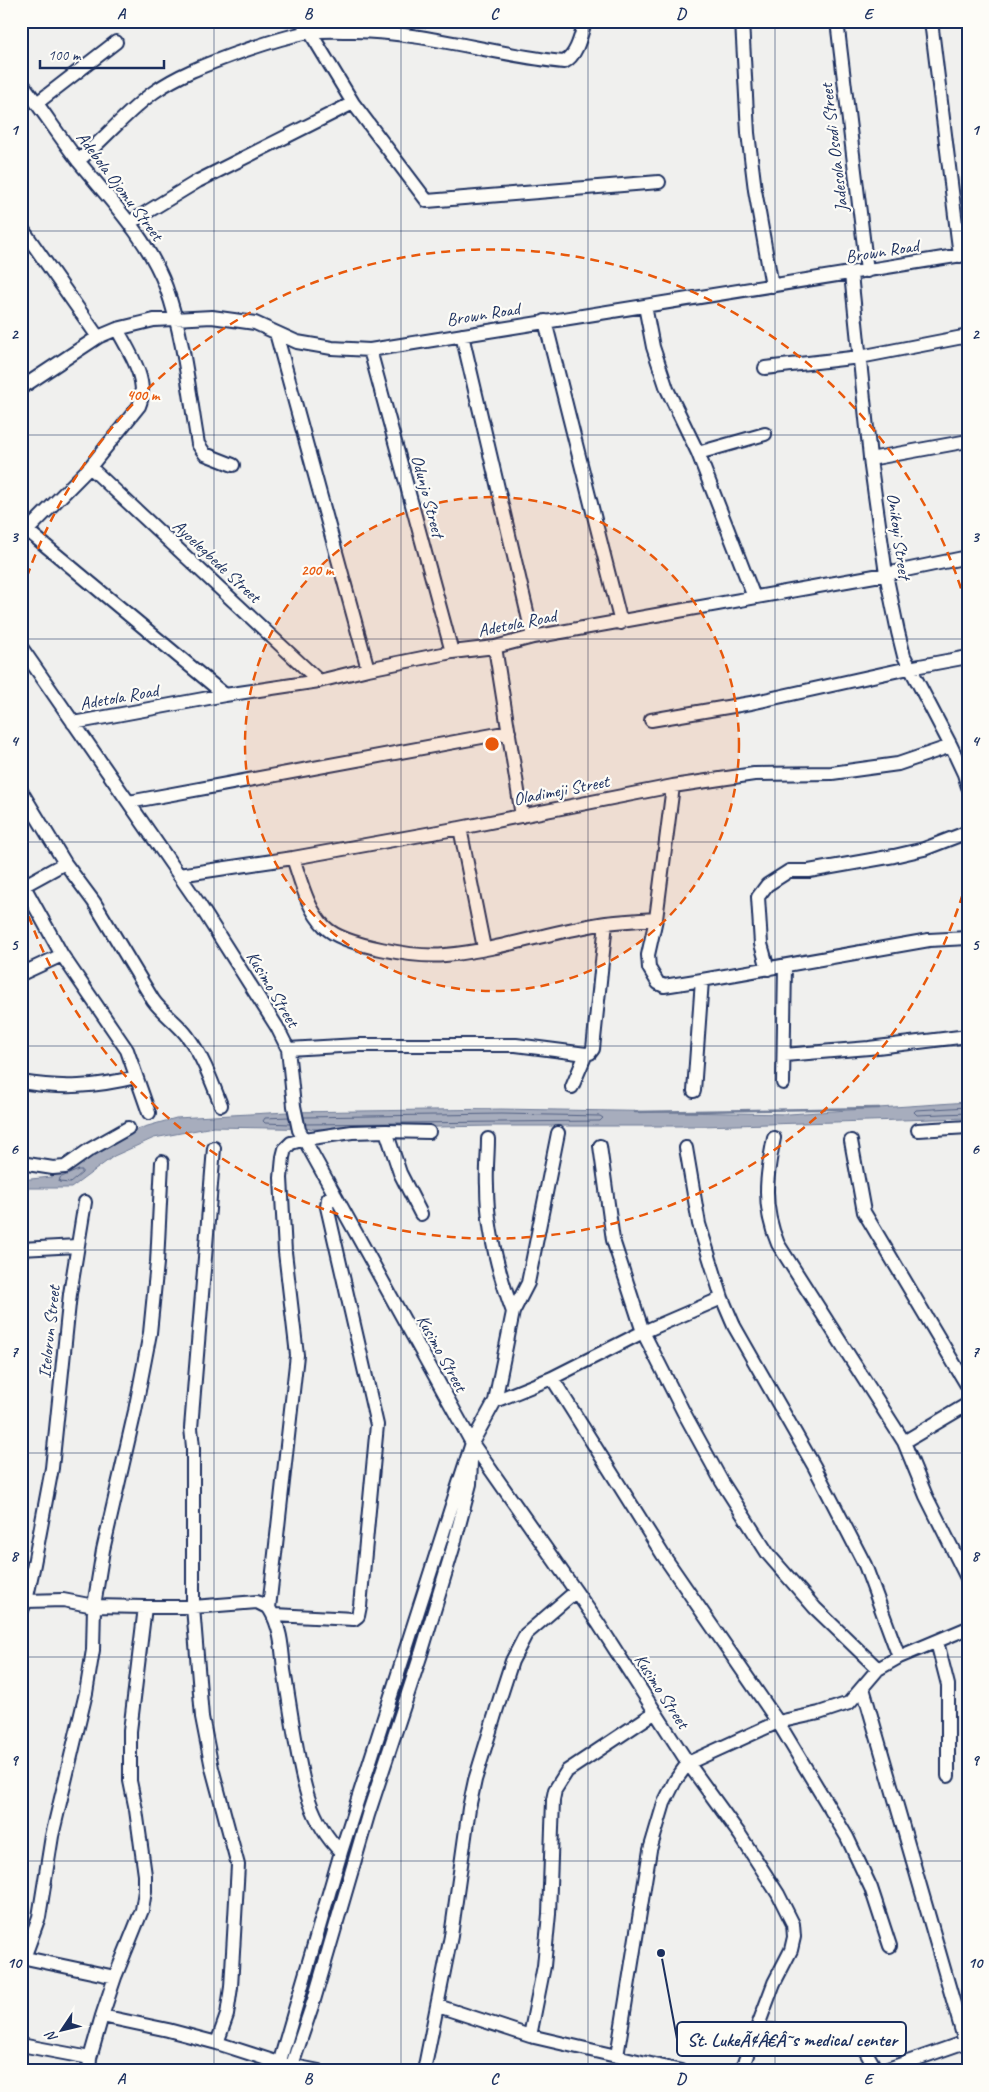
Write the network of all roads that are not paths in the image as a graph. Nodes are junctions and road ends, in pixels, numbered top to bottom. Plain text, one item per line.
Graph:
1 (301, 21) edge
2 (585, 21) edge
3 (742, 21) edge
4 (837, 21) edge
5 (931, 21) edge
6 (310, 32) junction
7 (116, 42) dead end
8 (21, 82) edge
9 (37, 103) junction
10 (353, 103) junction
11 (78, 160) junction
12 (659, 182) dead end
13 (129, 223) junction
14 (21, 227) edge
15 (964, 255) edge
16 (867, 271) junction
17 (852, 274) junction
18 (772, 286) junction
19 (645, 306) junction
20 (176, 318) junction
21 (546, 321) junction
22 (117, 329) junction
23 (276, 333) junction
24 (462, 335) junction
25 (968, 336) edge
26 (98, 337) junction
27 (370, 350) junction
28 (860, 357) junction
29 (765, 368) dead end
30 (21, 387) edge
31 (765, 434) dead end
32 (968, 441) edge
33 (698, 454) junction
34 (870, 459) junction
35 (233, 465) dead end
36 (90, 467) junction
37 (24, 534) edge
38 (968, 557) edge
39 (886, 574) junction
40 (754, 597) junction
41 (621, 623) junction
42 (533, 637) junction
43 (21, 647) edge
44 (495, 647) junction
45 (452, 652) junction
46 (968, 656) edge
47 (910, 668) junction
48 (368, 669) junction
49 (319, 681) junction
50 (225, 695) junction
51 (651, 720) dead end
52 (73, 724) junction
53 (509, 732) junction
54 (951, 746) junction
55 (966, 773) edge
56 (673, 786) junction
57 (968, 788) edge
58 (21, 791) edge
59 (129, 802) junction
60 (522, 816) junction
61 (460, 828) junction
62 (968, 832) edge
63 (293, 858) junction
64 (65, 863) junction
65 (178, 875) junction
66 (23, 883) edge
67 (656, 919) junction
68 (606, 923) junction
69 (968, 938) edge
70 (484, 948) junction
71 (62, 956) junction
72 (785, 966) junction
73 (768, 969) junction
74 (21, 974) edge
75 (702, 980) junction
76 (968, 1036) edge
77 (288, 1049) junction
78 (586, 1054) junction
79 (784, 1055) junction
80 (136, 1077) junction
81 (21, 1082) edge
82 (783, 1083) dead end
83 (572, 1087) dead end
84 (694, 1091) dead end
85 (221, 1105) dead end
86 (148, 1113) dead end
87 (968, 1126) edge
88 (128, 1128) dead end
89 (918, 1130) dead end
90 (386, 1132) junction
91 (429, 1132) dead end
92 (558, 1133) dead end
93 (302, 1135) junction
94 (774, 1138) dead end
95 (488, 1139) dead end
96 (851, 1142) dead end
97 (600, 1146) dead end
98 (214, 1148) dead end
99 (686, 1148) dead end
100 (162, 1162) dead end
101 (21, 1163) edge
102 (334, 1193) junction
103 (85, 1202) dead end
104 (420, 1214) dead end
105 (77, 1246) junction
106 (21, 1249) edge
107 (722, 1298) junction
108 (513, 1312) junction
109 (643, 1332) junction
110 (552, 1378) junction
111 (968, 1387) edge
112 (495, 1401) junction
113 (968, 1404) edge
114 (904, 1442) junction
115 (472, 1443) junction
116 (968, 1580) edge
117 (575, 1592) junction
118 (94, 1606) junction
119 (24, 1607) edge
120 (145, 1607) junction
121 (193, 1607) junction
122 (272, 1611) junction
123 (968, 1628) edge
124 (937, 1642) junction
125 (899, 1657) junction
126 (878, 1669) junction
127 (863, 1688) junction
128 (654, 1713) junction
129 (778, 1722) junction
130 (688, 1763) junction
131 (948, 1776) dead end
132 (341, 1852) junction
133 (322, 1917) junction
134 (336, 1922) junction
135 (890, 1946) dead end
136 (23, 1958) edge
137 (115, 1977) junction
138 (438, 2006) junction
139 (102, 2016) junction
140 (757, 2028) junction
141 (530, 2036) junction
142 (966, 2042) edge
143 (217, 2043) junction
144 (21, 2045) edge
145 (617, 2056) junction
146 (89, 2064) edge
147 (284, 2067) edge
148 (319, 2071) edge
149 (424, 2071) edge
150 (681, 2071) edge
151 (742, 2071) edge
152 (882, 2071) edge

1 - 6 street
2 - 6 street
3 - 18 street
4 - 16 street, Jadesola Osodi Street
5 - 15 street
6 - 10 street
6 - 11 street
7 - 9 street
8 - 9 street, Adebola Ojomu Street
9 - 11 street, Adebola Ojomu Street
10 - 12 street
10 - 13 street
11 - 13 street, Adebola Ojomu Street
13 - 20 street, Adebola Ojomu Street
14 - 26 street
15 - 16 street, Brown Road
16 - 17 street, Brown Road
17 - 18 street, Brown Road
17 - 28 street, Onikoyi Street
18 - 19 street, Brown Road
19 - 21 street, Brown Road
19 - 33 street
20 - 22 street, Brown Road
20 - 23 street, Brown Road
20 - 35 street, Adebola Ojomu Street
21 - 24 street, Brown Road
21 - 41 street
22 - 26 street, Brown Road
22 - 36 street
23 - 27 street, Brown Road
23 - 48 street
24 - 27 street, Brown Road
24 - 42 street
25 - 28 street
26 - 30 street, Brown Road
27 - 45 street, Odunjo Street
28 - 29 street
28 - 34 street, Onikoyi Street
31 - 33 street
32 - 34 street
33 - 40 street
34 - 39 street, Onikoyi Street
36 - 37 street
36 - 49 street, Ayoelegbede Street
37 - 50 street
38 - 39 street, Adetola Road
39 - 40 street, Adetola Road
39 - 47 street, Onikoyi Street
40 - 41 street, Adetola Road
41 - 42 street, Adetola Road
42 - 44 street, Adetola Road
43 - 52 street, Kusimo Street
44 - 45 street, Adetola Road
44 - 53 street
45 - 48 street, Adetola Road
46 - 47 street
47 - 51 street
47 - 54 street, Onikoyi Street
48 - 49 street, Adetola Road
49 - 50 street, Adetola Road
50 - 52 street, Adetola Road
52 - 59 street, Kusimo Street
53 - 59 street
53 - 60 street
54 - 55 street, Onikoyi Street
54 - 56 street, Oladimeji Street
55 - 57 street, Onikoyi Street
56 - 60 street, Oladimeji Street
56 - 67 street
58 - 64 street
59 - 65 street, Kusimo Street
60 - 61 street, Oladimeji Street
61 - 63 street, Oladimeji Street
61 - 70 street
62 - 73 street
63 - 65 street, Oladimeji Street
63 - 70 street
64 - 66 street
64 - 85 street
65 - 77 street, Kusimo Street
66 - 71 street
67 - 68 street
67 - 75 street
68 - 70 street
68 - 78 street
69 - 72 street
71 - 74 street
71 - 80 street
72 - 73 street
72 - 79 street
73 - 75 street
75 - 84 street
76 - 79 street
77 - 78 street
77 - 93 street, Kusimo Street
78 - 83 street
79 - 82 street
80 - 81 street
80 - 86 street
87 - 89 street
88 - 101 street
90 - 91 street
90 - 93 street
90 - 104 street
92 - 108 street
93 - 102 street, Kusimo Street
93 - 122 street
94 - 114 street
95 - 108 street
96 - 111 street
97 - 109 street
98 - 121 street
99 - 107 street
100 - 118 street
102 - 115 street, Kusimo Street
102 - 122 street
103 - 105 street, Itelorun Street
105 - 106 street
105 - 119 street, Itelorun Street
107 - 109 street
107 - 125 street
108 - 112 street
109 - 110 street
109 - 126 street
110 - 112 street
110 - 129 street
112 - 115 street
113 - 114 street
114 - 116 street
115 - 117 street, Kusimo Street
115 - 132 street
115 - 134 street
117 - 128 street, Kusimo Street
117 - 138 street
118 - 119 street
118 - 120 street
118 - 136 street
120 - 121 street
120 - 137 street
121 - 122 street
121 - 143 street
122 - 132 street
123 - 124 street
124 - 125 street
124 - 131 street
125 - 126 street
126 - 127 street
127 - 129 street
127 - 142 street
128 - 130 street, Kusimo Street
128 - 141 street
129 - 130 street
129 - 135 street
130 - 140 street, Kusimo Street
130 - 145 street
132 - 133 street
133 - 134 street
133 - 147 street
134 - 147 street
136 - 137 street
137 - 139 street
138 - 141 street
138 - 149 street
139 - 143 street
139 - 146 street
140 - 151 street, Kusimo Street
140 - 152 street
141 - 145 street
142 - 152 street
143 - 147 street
144 - 146 street
145 - 150 street
147 - 148 street

